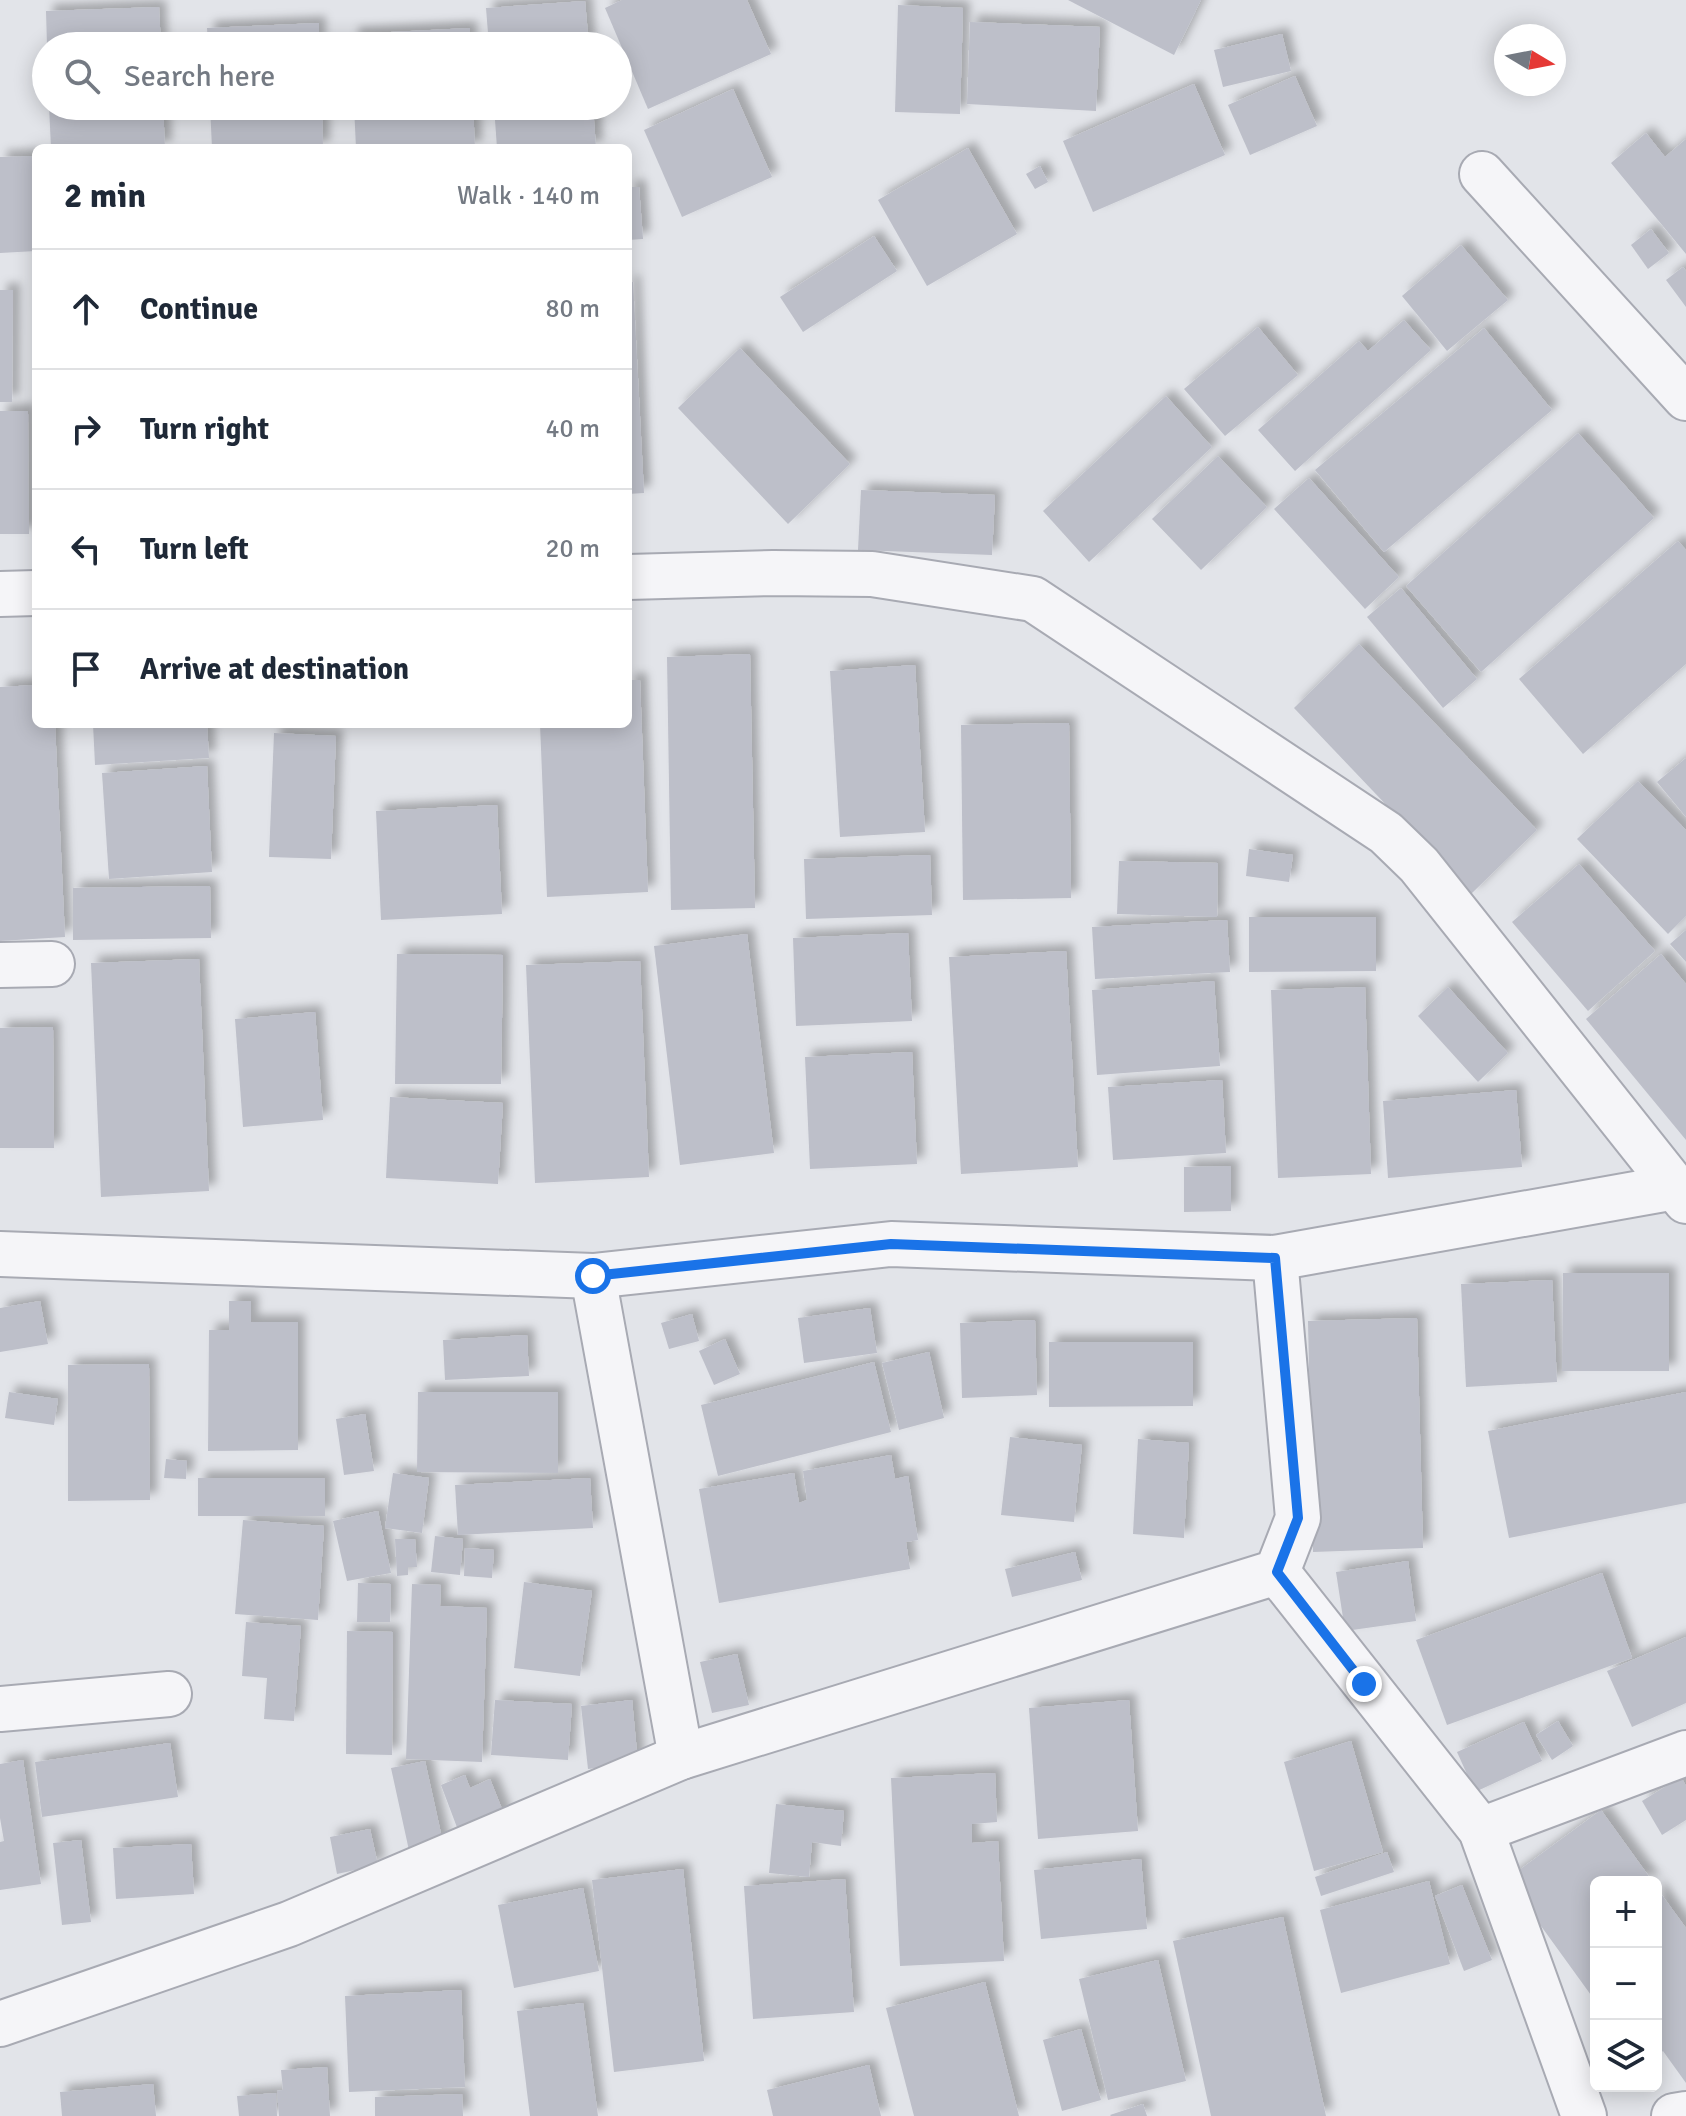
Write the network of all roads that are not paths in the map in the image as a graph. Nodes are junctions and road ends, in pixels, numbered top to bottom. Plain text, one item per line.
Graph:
1 (1482, 174) dead end
2 (1686, 398) edge
3 (632, 577) edge
4 (32, 593) edge
5 (0, 594) edge
6 (52, 964) dead end
7 (0, 965) edge
8 (1681, 1194) edge
9 (0, 1254) edge
10 (1275, 1258) junction
11 (593, 1276) junction
12 (1277, 1572) junction
13 (169, 1694) dead end
14 (0, 1709) edge
15 (1686, 1753) edge
16 (681, 1757) junction
17 (1481, 1830) junction
18 (0, 2024) edge
19 (1686, 2114) edge
20 (1584, 2116) edge
21 (1674, 2116) edge

1 - 2 street
3 - 8 street
4 - 5 street
6 - 7 street
8 - 10 street
9 - 11 street
10 - 11 street
10 - 12 street
11 - 16 street
12 - 16 street
12 - 17 street
13 - 14 street
15 - 17 street
16 - 18 street
17 - 20 street
19 - 21 street

